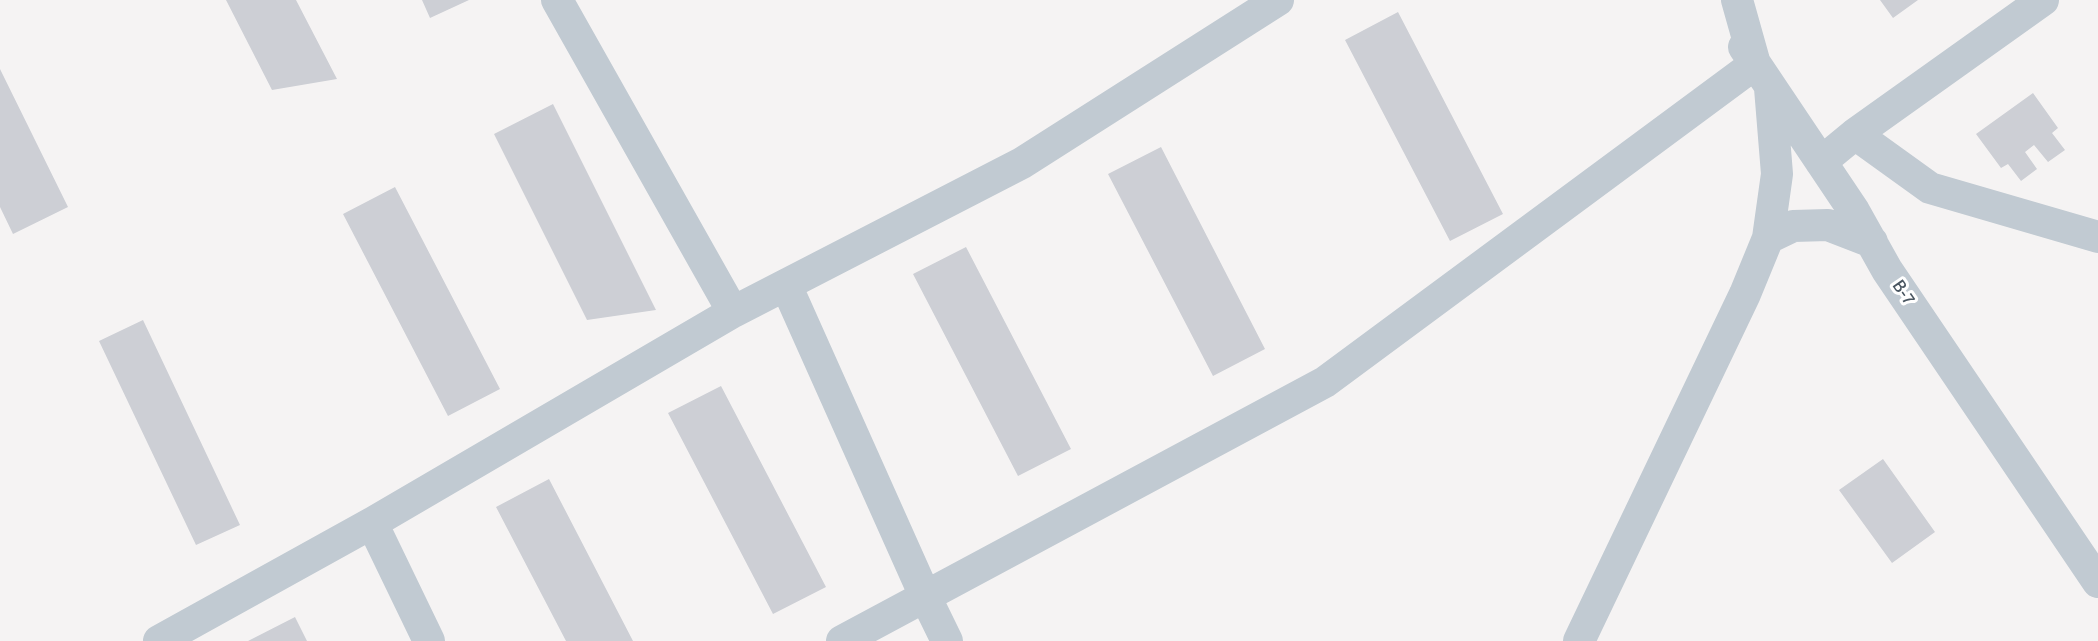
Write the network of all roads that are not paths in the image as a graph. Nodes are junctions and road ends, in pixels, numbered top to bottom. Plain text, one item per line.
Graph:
1 (557, 0) edge
2 (1278, 0) edge
3 (1715, 0) edge
4 (1737, 0) edge
5 (2043, 0) edge
6 (1762, 75) junction
7 (1855, 134) junction
8 (1821, 162) junction
9 (2098, 237) edge
10 (1768, 238) junction
11 (1872, 242) junction
12 (786, 285) junction
13 (733, 312) junction
14 (372, 523) junction
15 (2098, 582) edge
16 (925, 597) junction
17 (159, 641) edge
18 (429, 641) edge
19 (842, 641) edge
20 (947, 641) edge
21 (1579, 641) edge

1 - 13 street
2 - 12 street
3 - 6 street, B-7
4 - 6 street
5 - 7 street
6 - 8 street, B-7
6 - 10 street
6 - 16 street
7 - 8 street
7 - 9 street
8 - 11 street, B-7
10 - 11 street
10 - 21 street
11 - 15 street, B-7
12 - 13 street
12 - 16 street
13 - 14 street
14 - 17 street
14 - 18 street
16 - 19 street
16 - 20 street

